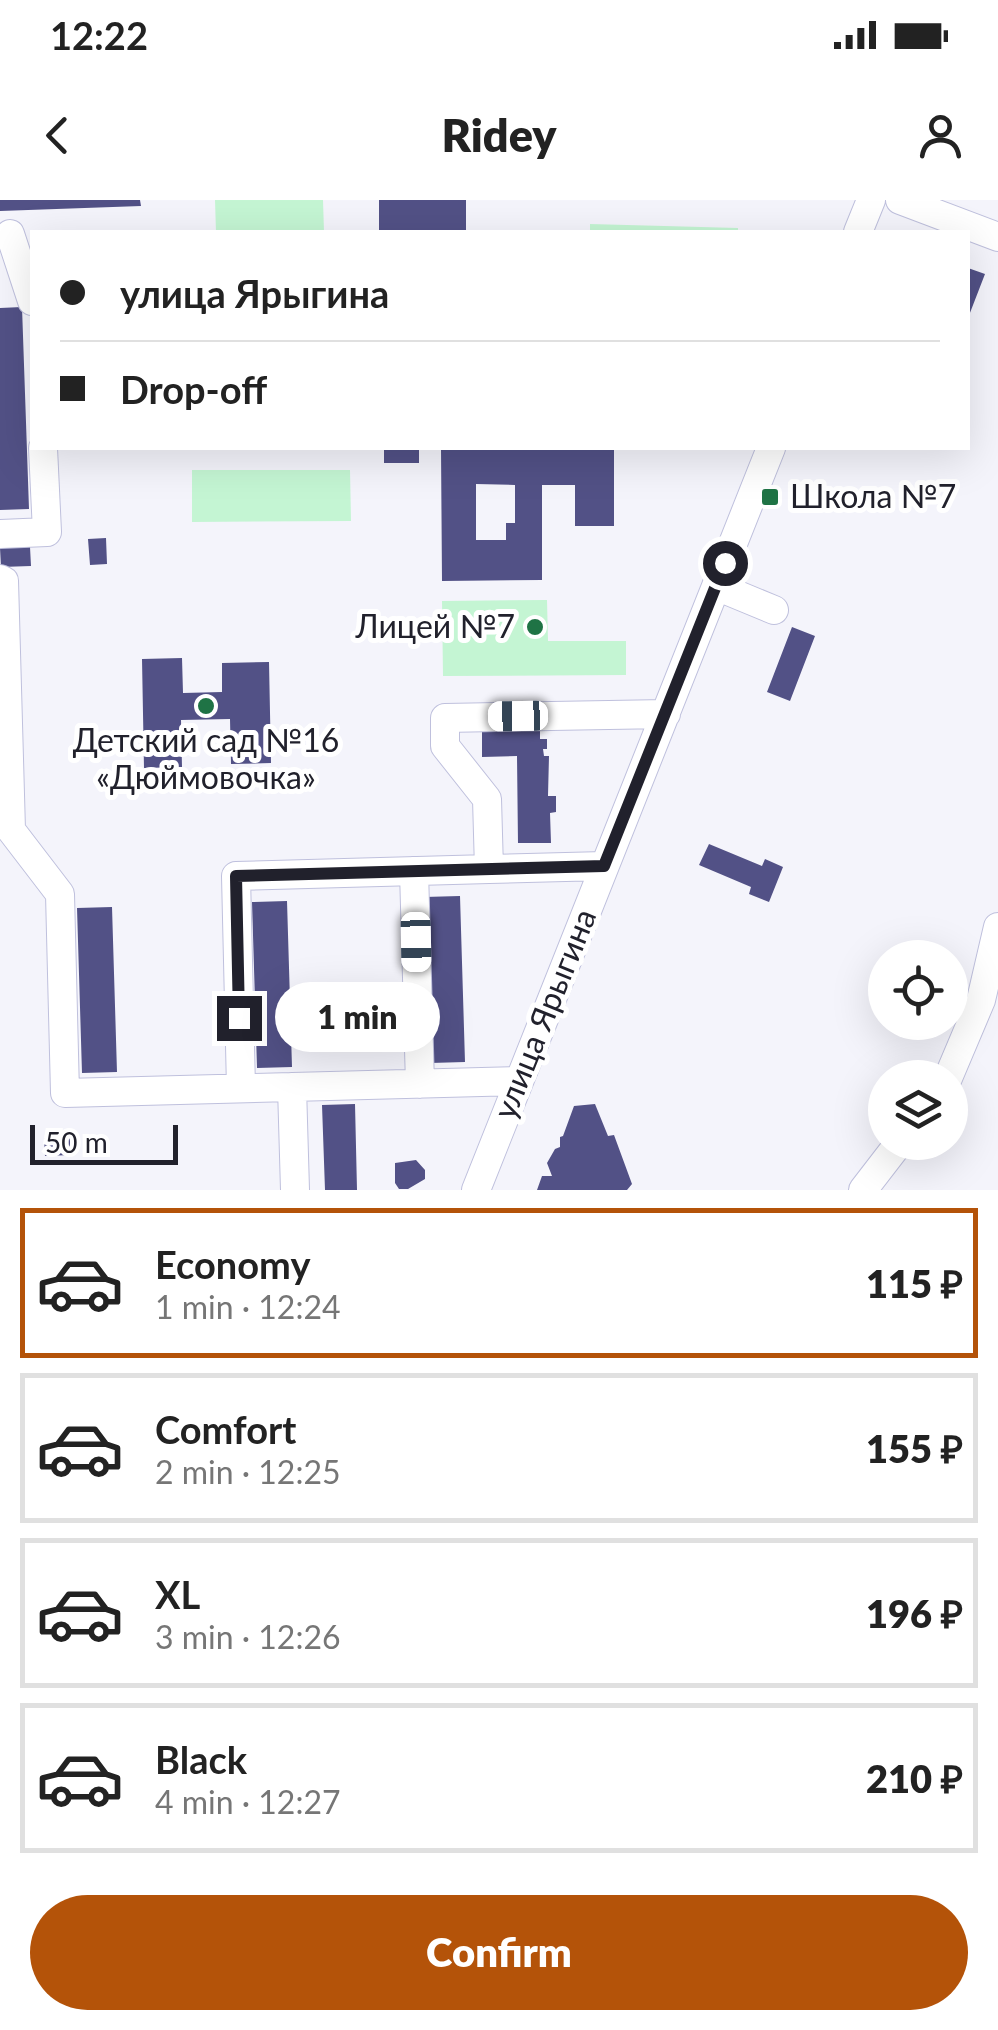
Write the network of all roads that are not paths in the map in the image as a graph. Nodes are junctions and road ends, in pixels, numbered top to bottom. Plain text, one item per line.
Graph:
1 (871, 200) edge
2 (900, 200) edge
3 (859, 230) edge
4 (10, 234) dead end
5 (998, 237) edge
6 (30, 295) edge
7 (43, 450) edge
8 (771, 450) edge
9 (0, 534) edge
10 (0, 579) edge
11 (716, 586) junction
12 (774, 610) dead end
13 (666, 714) junction
14 (604, 866) junction
15 (489, 870) junction
16 (414, 871) junction
17 (998, 928) edge
18 (956, 1060) edge
19 (518, 1081) junction
20 (420, 1084) junction
21 (292, 1087) junction
22 (241, 1088) junction
23 (886, 1160) edge
24 (295, 1190) edge
25 (476, 1190) edge
26 (863, 1190) edge

1 - 3 street
2 - 5 street
4 - 6 street
7 - 9 street
8 - 11 street, улица Ярыгина
10 - 22 street
11 - 12 street
11 - 13 street, улица Ярыгина
13 - 14 street, улица Ярыгина
13 - 15 street
14 - 15 street
14 - 19 street, улица Ярыгина
15 - 16 street
16 - 20 street
16 - 22 street
17 - 18 street
19 - 20 street
19 - 25 street, улица Ярыгина
20 - 21 street
21 - 22 street
21 - 24 street
23 - 26 street

